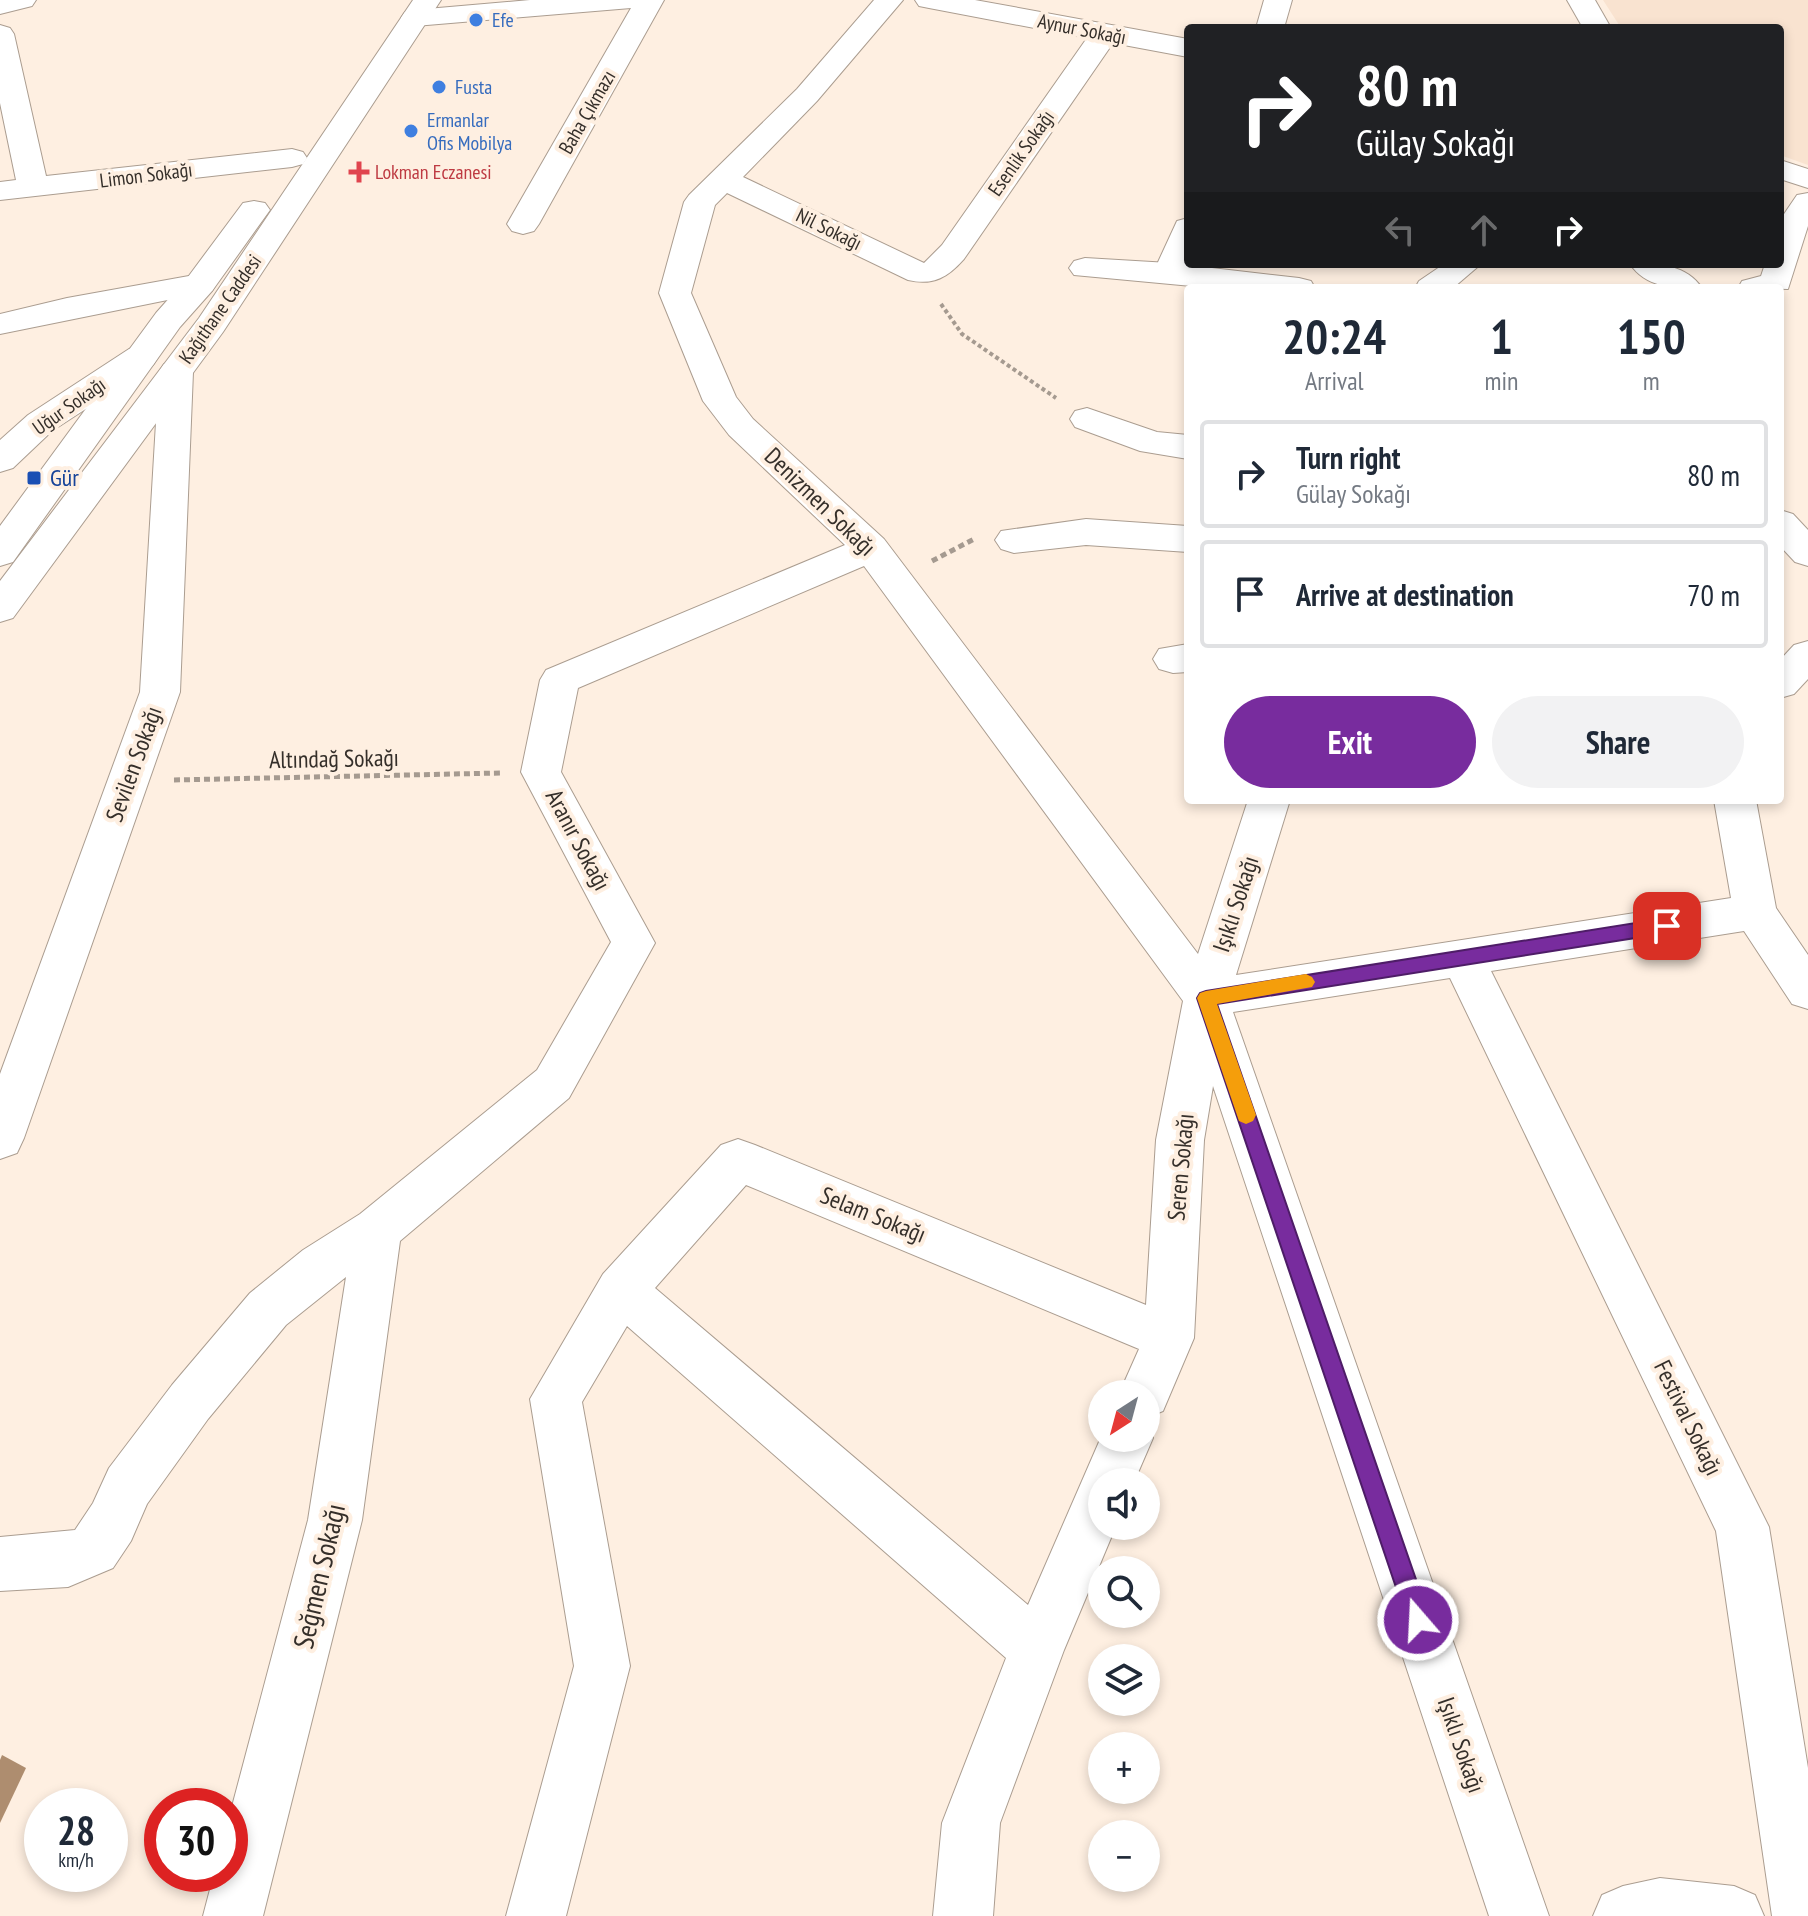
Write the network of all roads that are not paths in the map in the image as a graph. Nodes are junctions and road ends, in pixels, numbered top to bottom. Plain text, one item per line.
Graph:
1 (22, 0) edge
2 (631, 0) edge
3 (650, 0) edge
4 (889, 0) edge
5 (929, 0) edge
6 (1278, 0) edge
7 (1581, 0) edge
8 (0, 6) edge
9 (413, 6) edge
10 (1271, 24) edge
11 (1595, 24) edge
12 (1105, 33) junction
13 (0, 34) edge
14 (1184, 47) edge
15 (292, 158) junction
16 (1784, 170) edge
17 (723, 179) junction
18 (1808, 179) edge
19 (33, 188) junction
20 (0, 191) edge
21 (1793, 219) edge
22 (523, 224) dead end
23 (1184, 237) edge
24 (1784, 252) edge
25 (1085, 268) dead end
26 (1653, 268) edge
27 (1780, 268) edge
28 (928, 272) joint
29 (1169, 273) junction
30 (200, 284) junction
31 (1264, 284) edge
32 (1679, 284) edge
33 (1769, 284) edge
34 (0, 324) edge
35 (159, 364) junction
36 (1087, 419) road end
37 (1184, 447) edge
38 (0, 460) edge
39 (1808, 503) edge
40 (1784, 512) edge
41 (1784, 527) edge
42 (1184, 539) edge
43 (1014, 540) road end
44 (871, 548) junction
45 (0, 553) edge
46 (1808, 553) edge
47 (0, 608) edge
48 (1808, 655) edge
49 (1784, 680) edge
50 (1268, 804) edge
51 (1736, 804) edge
52 (1755, 912) junction
53 (1461, 956) junction
54 (1808, 991) edge
55 (1206, 998) junction
56 (0, 1138) edge
57 (377, 1230) junction
58 (621, 1290) junction
59 (1169, 1338) junction
60 (1151, 1380) edge
61 (1088, 1529) edge
62 (0, 1564) edge
63 (1037, 1649) junction
64 (233, 1916) edge
65 (536, 1916) edge
66 (963, 1916) edge
67 (1519, 1916) edge
68 (1623, 1916) edge
69 (1734, 1916) edge
70 (1802, 1916) edge

1 - 8 street
2 - 9 street
3 - 22 street, Baha Çıkmazı
4 - 17 street, Denizmen Sokağı
5 - 12 street, Aynur Sokağı
6 - 10 street
7 - 11 street
9 - 15 street, Kağıthane Caddesi
9 - 35 street, Kağıthane Caddesi
12 - 14 street, Aynur Sokağı
12 - 28 street, Esenlik Sokağı
13 - 19 street
15 - 19 street, Limon Sokağı
15 - 30 street, Kağıthane Caddesi
16 - 18 street
17 - 28 street, Nil Sokağı
17 - 44 street, Denizmen Sokağı
19 - 20 street, Limon Sokağı
21 - 24 street
23 - 29 street
25 - 29 street
26 - 32 street
27 - 33 street
29 - 31 street
30 - 34 street
30 - 35 street, Kağıthane Caddesi
35 - 38 street, Uğur Sokağı
35 - 45 street, Kağıthane Caddesi
35 - 47 street, Kağıthane Caddesi
35 - 56 street, Sevilen Sokağı
36 - 37 street
39 - 40 street
41 - 46 street
42 - 43 street
44 - 55 street, Denizmen Sokağı
44 - 57 street, Aranır Sokağı
48 - 49 street
50 - 55 street, Işıklı Sokağı
51 - 52 street
52 - 53 street
52 - 54 street
53 - 55 street
53 - 70 street, Festival Sokağı
55 - 59 street, Seren Sokağı
55 - 67 street, Işıklı Sokağı
57 - 62 street
57 - 64 street, Seğmen Sokağı
58 - 59 street, Selam Sokağı
58 - 63 street
58 - 65 street
59 - 60 street
61 - 63 street
63 - 66 street
68 - 69 street

